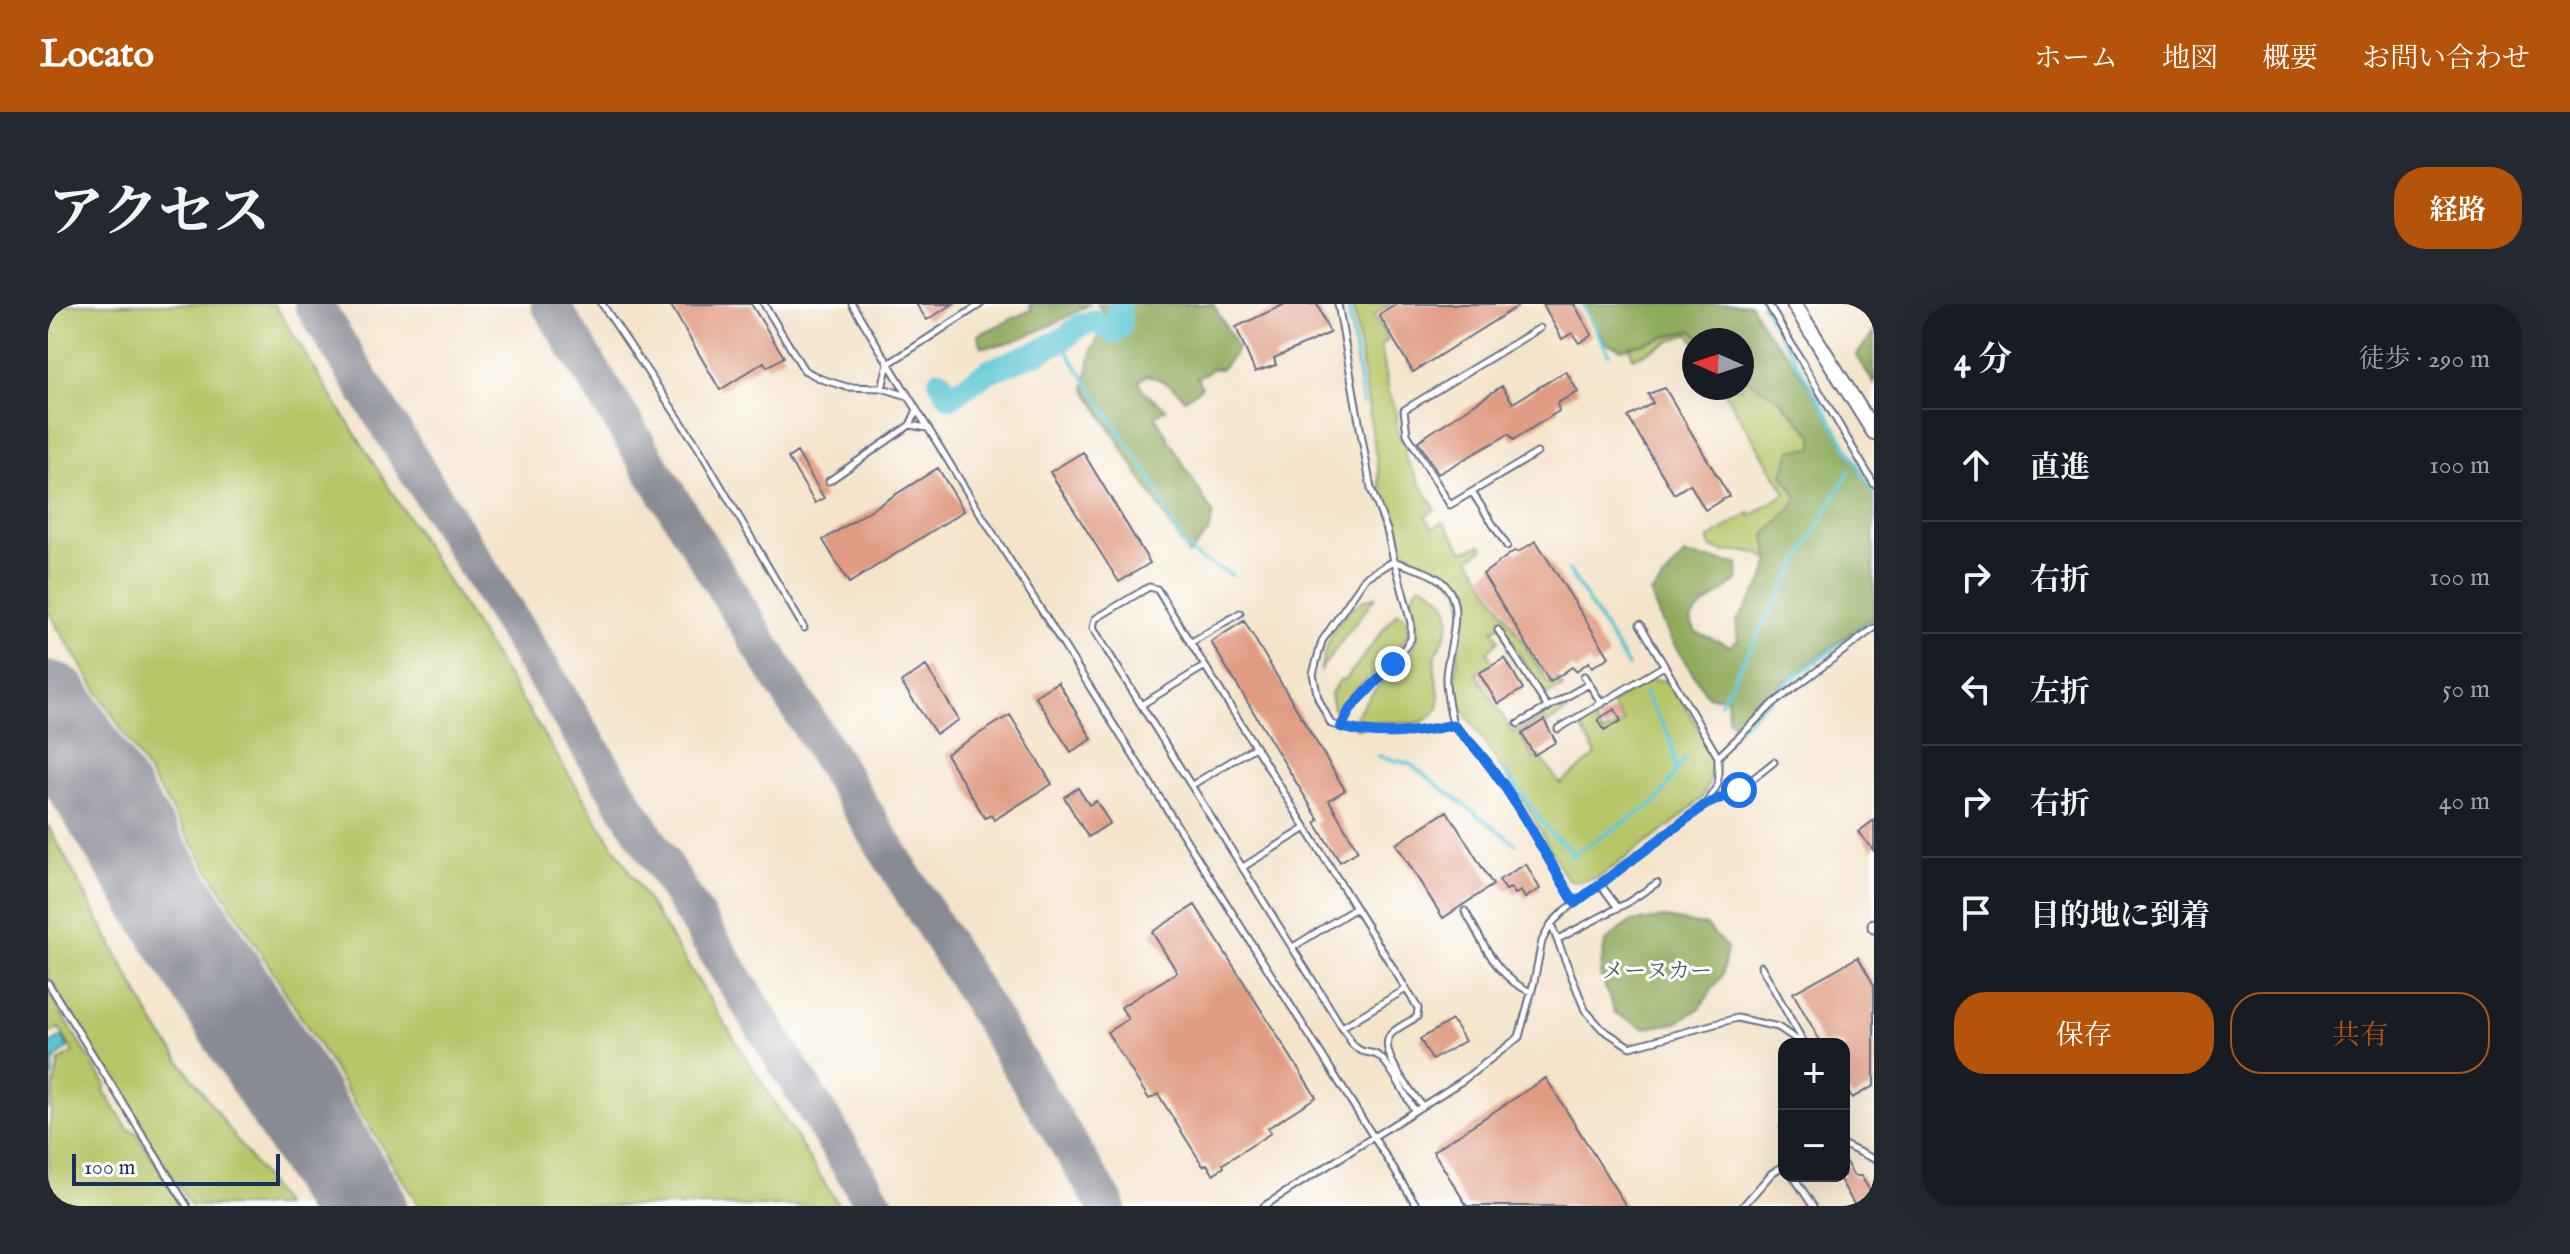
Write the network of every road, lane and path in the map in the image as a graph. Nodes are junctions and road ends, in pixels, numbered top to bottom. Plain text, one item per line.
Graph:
1 (764, 304) edge
2 (852, 304) edge
3 (981, 304) edge
4 (1338, 304) edge
5 (1768, 304) edge
6 (1794, 304) edge
7 (605, 305) edge
8 (1540, 328) dead end
9 (888, 364) junction
10 (882, 388) junction
11 (908, 396) junction
12 (917, 410) junction
13 (910, 425) junction
14 (928, 428) junction
15 (1874, 432) edge
16 (1537, 453) dead end
17 (829, 481) dead end
18 (1874, 484) edge
19 (1472, 492) junction
20 (1507, 546) dead end
21 (1394, 561) junction
22 (1240, 613) dead end
23 (1640, 624) dead end
24 (804, 628) dead end
25 (1874, 628) edge
26 (1498, 630) dead end
27 (1190, 643) junction
28 (1205, 666) junction
29 (1664, 666) junction
30 (1584, 676) dead end
31 (1589, 684) junction
32 (1602, 704) junction
33 (1141, 705) junction
34 (1548, 708) junction
35 (1518, 724) dead end
36 (1453, 725) junction
37 (1341, 727) junction
38 (1558, 729) dead end
39 (1255, 747) junction
40 (1718, 757) junction
41 (1774, 762) dead end
42 (1192, 785) junction
43 (1705, 805) junction
44 (1306, 828) junction
45 (1243, 867) junction
46 (1657, 883) dead end
47 (1601, 885) junction
48 (1575, 903) junction
49 (1356, 908) junction
50 (1618, 908) junction
51 (1465, 911) dead end
52 (1551, 924) junction
53 (1558, 939) junction
54 (1293, 947) junction
55 (1761, 966) dead end
56 (48, 983) edge
57 (1406, 989) junction
58 (1532, 992) junction
59 (1342, 1027) junction
60 (1795, 1038) edge
61 (1801, 1038) edge
62 (1422, 1106) junction
63 (1414, 1110) junction
64 (1373, 1136) junction
65 (1850, 1148) edge
66 (1874, 1159) edge
67 (1778, 1169) edge
68 (1797, 1182) edge
69 (187, 1206) edge
70 (1264, 1206) edge
71 (1417, 1206) edge
72 (1743, 1206) edge
73 (1813, 1206) edge

1 - 10 lane
2 - 9 lane
3 - 9 lane
4 - 21 lane
5 - 18 lane
6 - 15 street
7 - 24 lane
8 - 19 lane
9 - 10 lane
9 - 11 lane
10 - 11 lane
11 - 12 lane
12 - 13 lane
12 - 14 lane
13 - 14 lane
13 - 17 lane
14 - 64 lane
16 - 19 lane
19 - 20 lane
21 - 36 lane
21 - 37 lane
21 - 37 lane
22 - 27 lane
23 - 29 lane
25 - 40 lane
26 - 34 lane
27 - 28 lane
27 - 33 lane
28 - 33 lane
28 - 39 lane
29 - 32 lane
29 - 40 lane
30 - 31 lane
31 - 32 lane
31 - 34 lane
32 - 38 lane
33 - 42 lane
34 - 35 lane
36 - 37 lane
36 - 48 lane
39 - 42 lane
39 - 44 lane
40 - 43 lane
41 - 43 lane
42 - 45 lane
43 - 47 lane
44 - 45 lane
44 - 49 lane
45 - 54 lane
46 - 50 lane
47 - 48 lane
47 - 50 lane
48 - 52 lane
49 - 54 lane
49 - 57 lane
50 - 53 lane
51 - 58 lane
52 - 53 lane
52 - 58 lane
53 - 60 lane
54 - 59 lane
55 - 61 lane
56 - 69 lane
57 - 59 lane
57 - 62 lane
58 - 62 lane
59 - 63 lane
62 - 63 lane
63 - 64 lane
64 - 70 lane
64 - 71 lane
65 - 66 lane
67 - 72 lane
68 - 73 lane

